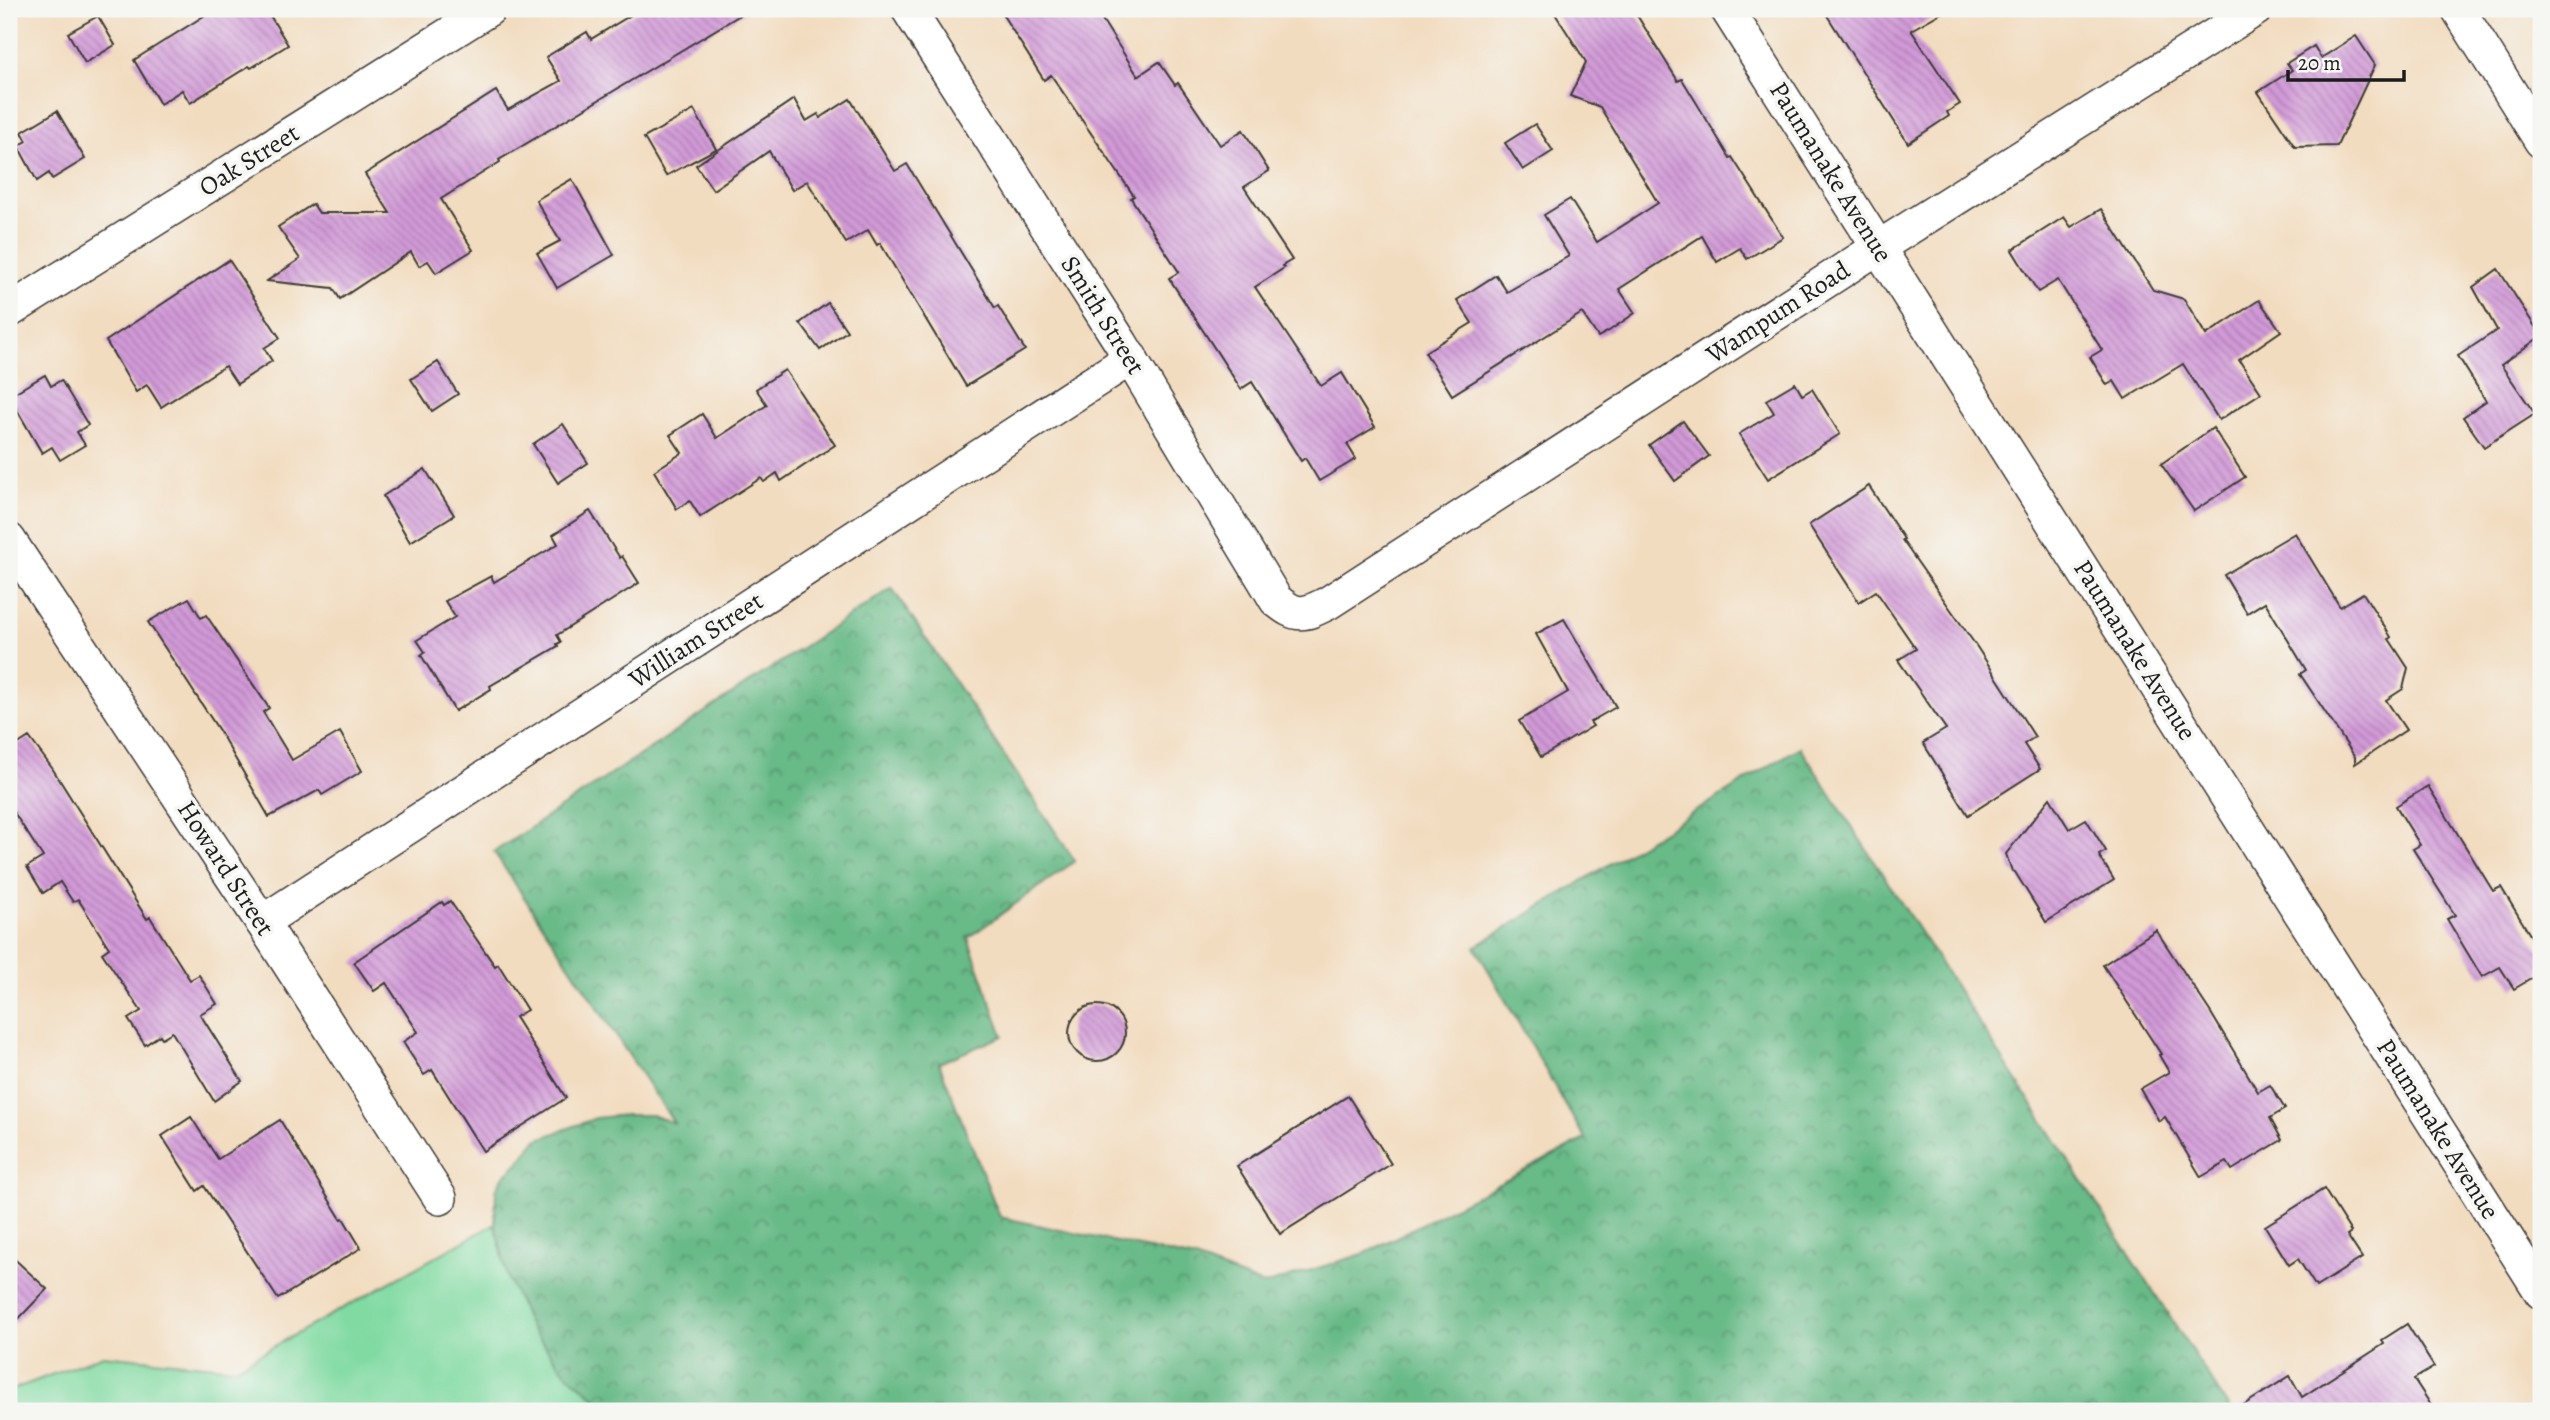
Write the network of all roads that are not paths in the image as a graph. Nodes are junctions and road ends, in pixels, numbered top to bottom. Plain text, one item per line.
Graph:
1 (489, 9) edge
2 (908, 9) edge
3 (1727, 9) edge
4 (2256, 9) edge
5 (2458, 9) edge
6 (2541, 141) edge
7 (1879, 247) junction
8 (9, 311) edge
9 (1130, 358) junction
10 (9, 540) edge
11 (1301, 614) joint
12 (262, 922) junction
13 (440, 1198) dead end
14 (2541, 1293) edge

1 - 8 street, Oak Street
2 - 9 street, Smith Street
3 - 7 street, Paumanake Avenue
4 - 7 street, Wampum Road
5 - 6 street
7 - 11 street, Wampum Road
7 - 14 street, Paumanake Avenue
9 - 11 street, Smith Street
9 - 12 street, William Street
10 - 12 street, Howard Street
12 - 13 street, Howard Street

